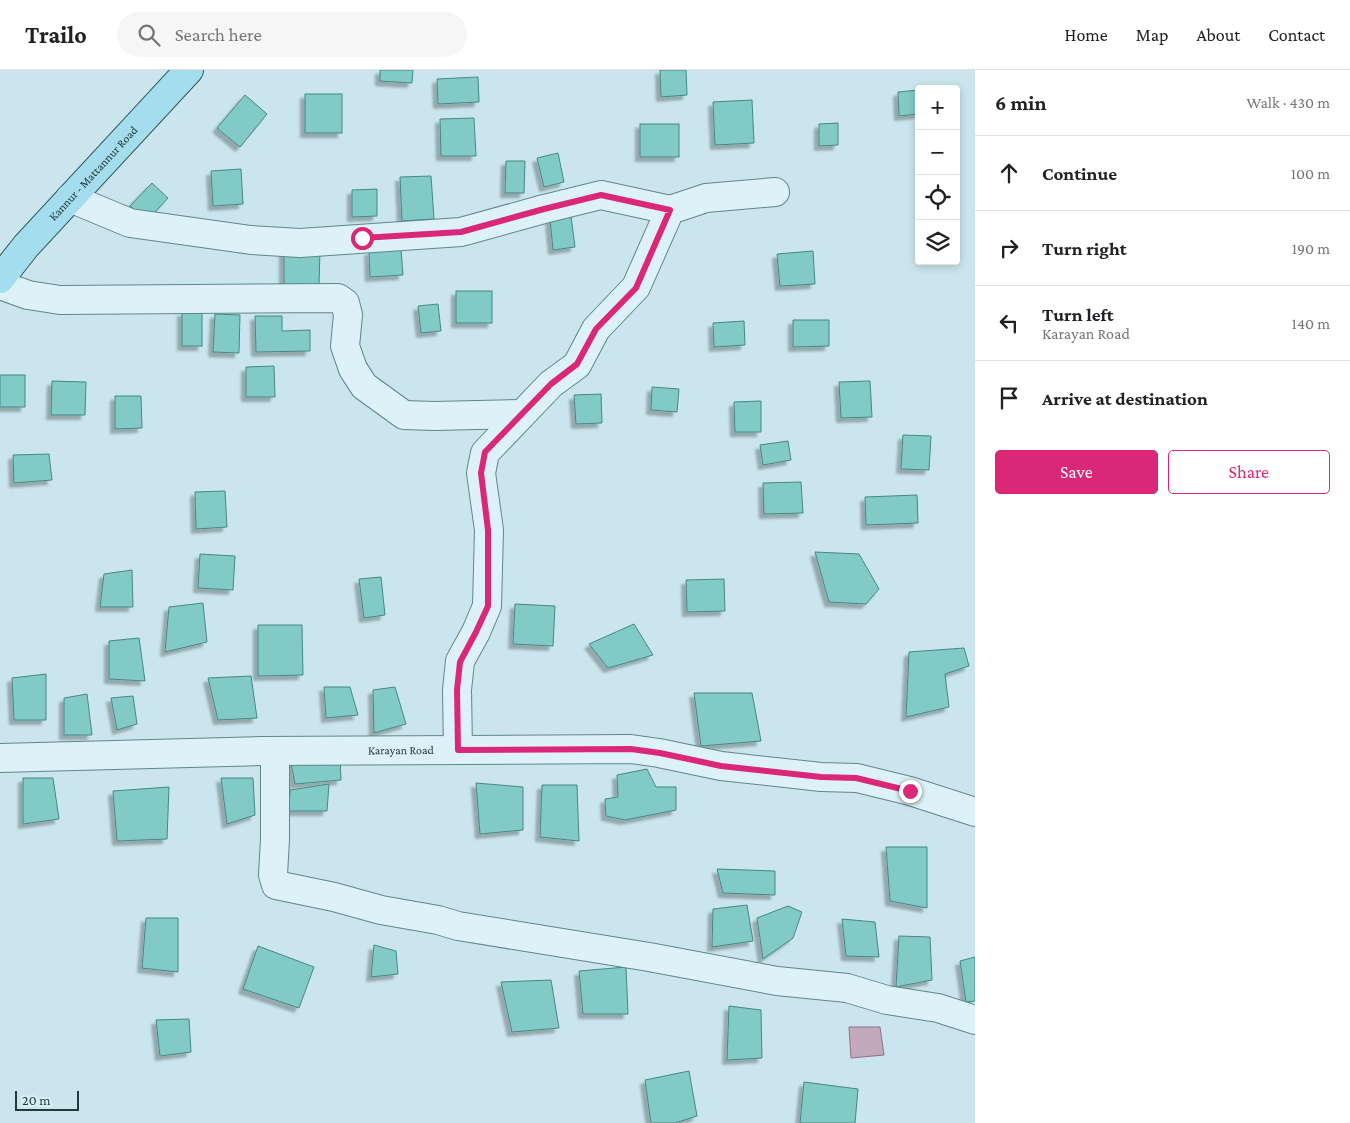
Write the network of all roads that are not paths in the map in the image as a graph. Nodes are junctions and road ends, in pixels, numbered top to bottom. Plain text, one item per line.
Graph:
1 (189, 70) edge
2 (775, 192) dead end
3 (70, 198) junction
4 (670, 210) junction
5 (0, 279) edge
6 (0, 285) edge
7 (521, 414) junction
8 (458, 750) junction
9 (276, 751) junction
10 (0, 758) edge
11 (975, 812) edge
12 (975, 1020) edge

1 - 3 main road, Kannur - Mattannur Road
2 - 4 street
3 - 4 street
3 - 5 main road, Kannur - Mattannur Road
4 - 7 street
6 - 7 street
7 - 8 street
8 - 9 street, Karayan Road
8 - 11 street, Karayan Road
9 - 10 street, Karayan Road
9 - 12 street

